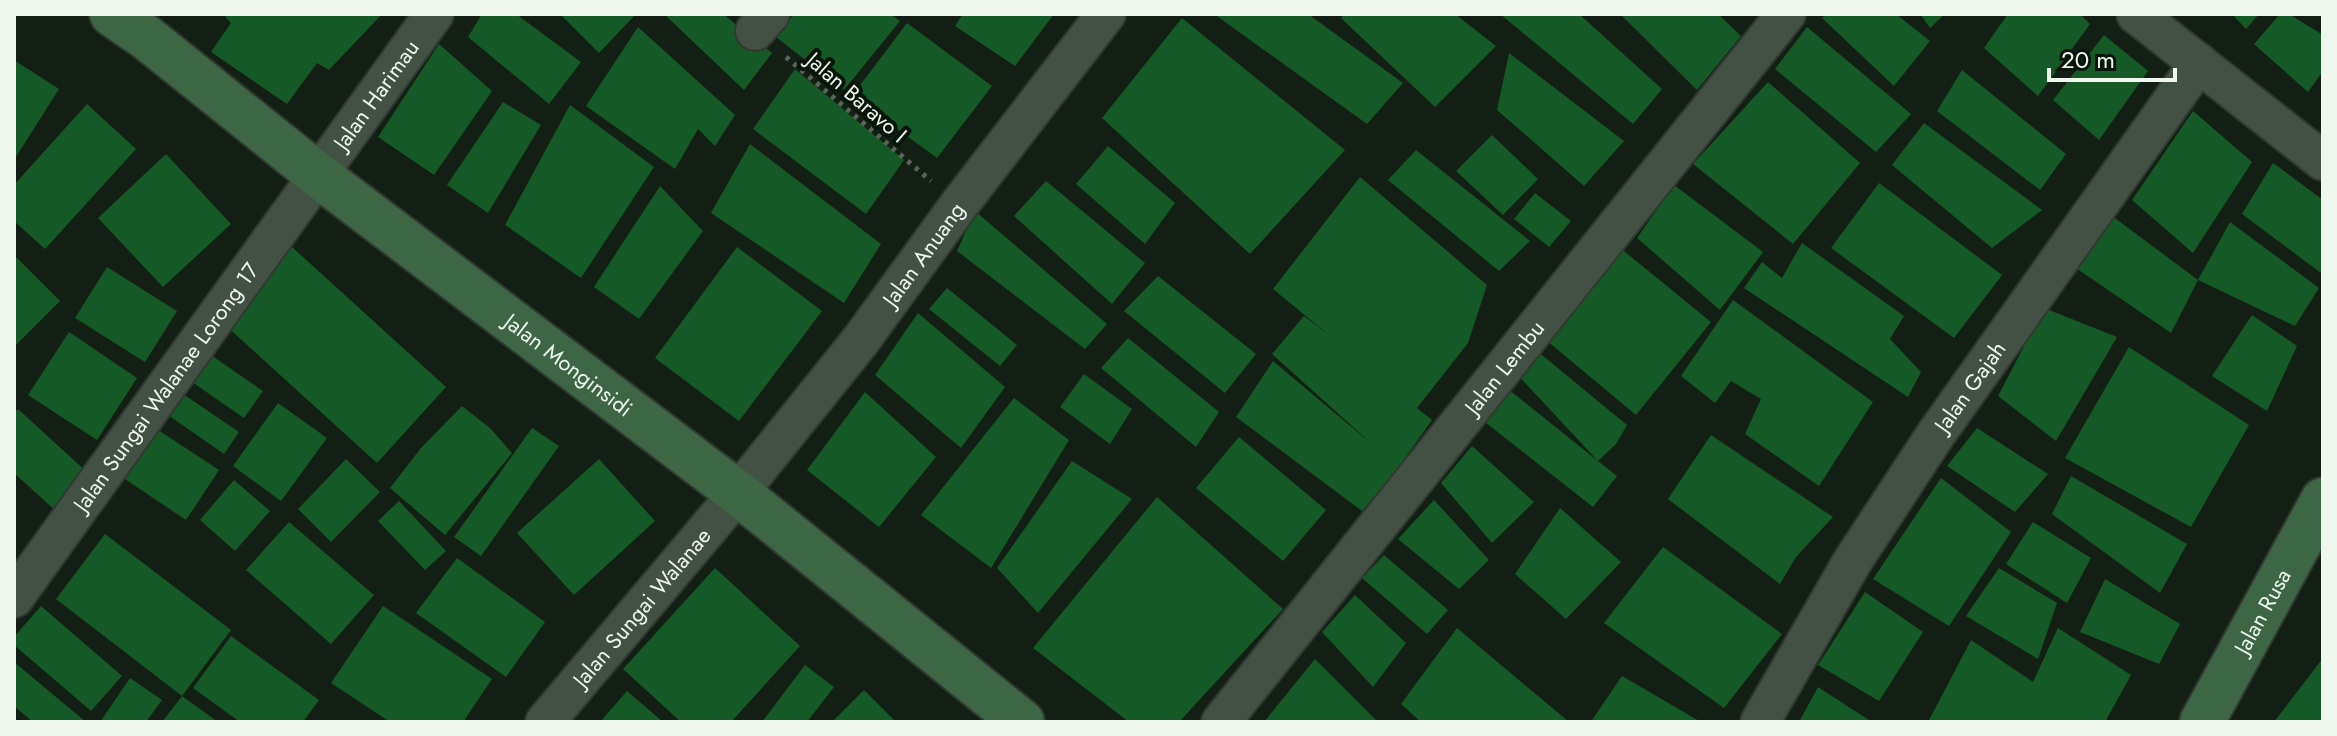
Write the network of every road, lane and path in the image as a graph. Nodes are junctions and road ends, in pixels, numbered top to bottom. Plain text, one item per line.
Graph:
1 (112, 14) edge
2 (434, 14) edge
3 (1786, 14) edge
4 (2136, 14) edge
5 (1102, 15) edge
6 (762, 22) edge
7 (2199, 63) junction
8 (2323, 161) edge
9 (318, 175) junction
10 (959, 205) junction
11 (738, 493) junction
12 (2320, 513) edge
13 (14, 598) edge
14 (545, 722) edge
15 (1022, 722) edge
16 (1221, 722) edge
17 (1760, 722) edge
18 (2202, 722) edge

1 - 9 street, Jalan Monginsidi
2 - 9 street, Jalan Harimau
3 - 16 street, Jalan Lembu
4 - 7 street
5 - 10 street, Jalan Anuang
6 - 10 path, Jalan Baravo I
7 - 8 street
7 - 17 street, Jalan Gajah
9 - 11 street, Jalan Monginsidi
9 - 13 street, Jalan Sungai Walanae Lorong 17
10 - 11 street, Jalan Anuang
11 - 14 street, Jalan Sungai Walanae
11 - 15 street, Jalan Monginsidi
12 - 18 street, Jalan Rusa

